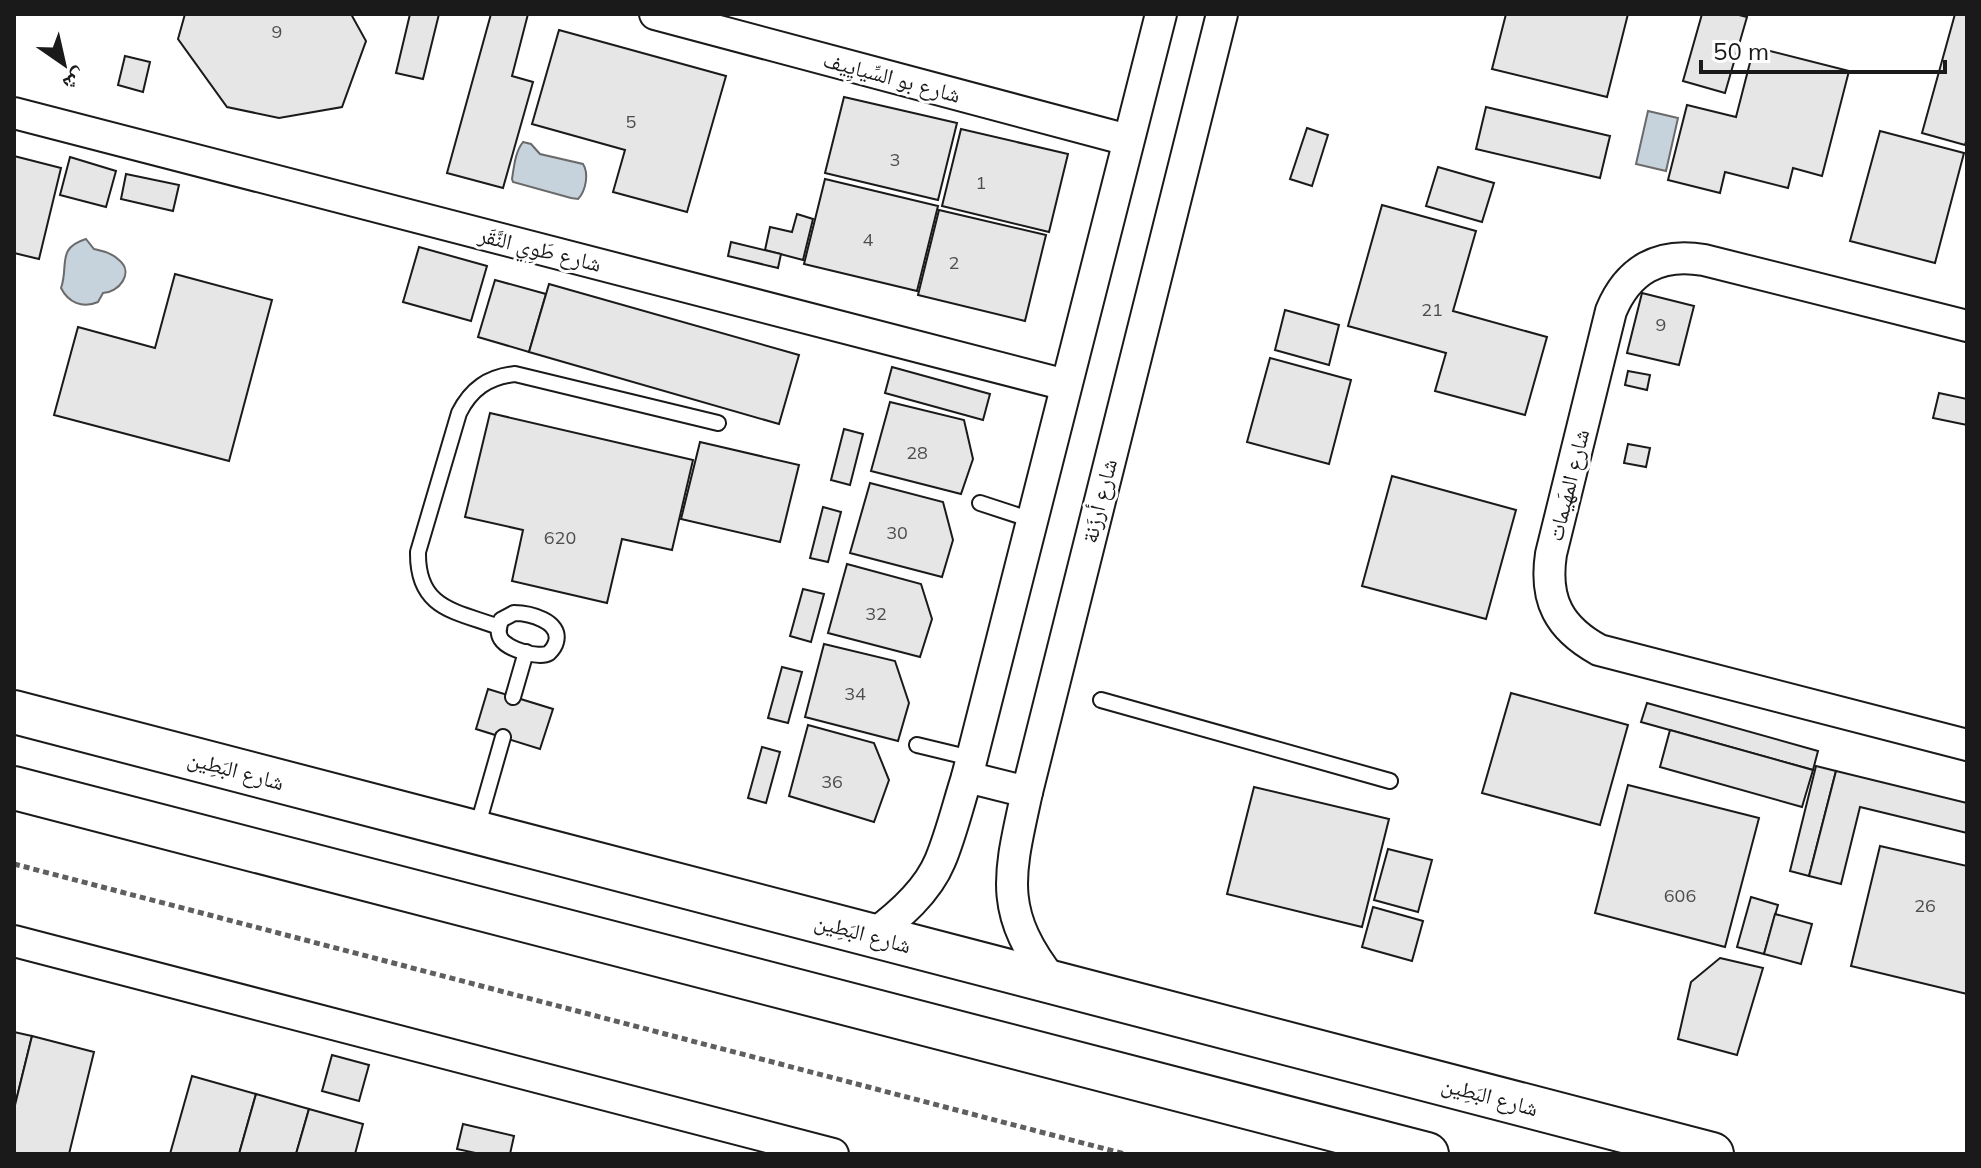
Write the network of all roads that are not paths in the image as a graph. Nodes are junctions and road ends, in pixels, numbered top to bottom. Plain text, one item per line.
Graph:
1 (655, 14) edge
2 (1161, 14) edge
3 (1222, 14) edge
4 (14, 113) edge
5 (1128, 140) junction
6 (1967, 326) edge
7 (1066, 385) junction
8 (718, 423) dead end
9 (980, 503) dead end
10 (1032, 520) junction
11 (499, 627) junction
12 (526, 652) junction
13 (513, 697) dead end
14 (1101, 700) dead end
15 (14, 712) edge
16 (503, 737) dead end
17 (917, 745) dead end
18 (1967, 745) edge
19 (969, 768) junction
20 (1390, 781) dead end
21 (14, 788) edge
22 (1027, 792) junction
23 (476, 832) junction
24 (873, 935) junction
25 (14, 941) edge
26 (1053, 982) junction
27 (1376, 1147) edge
28 (833, 1154) edge
29 (1427, 1154) edge
30 (1712, 1154) edge

1 - 5 street, شارع بو السِّيايِيف
2 - 5 street
3 - 22 street, شارع أرزَنة
4 - 7 street, شارع طَوِي النَّقَر
5 - 7 street
6 - 18 street, شارع المهَيمات
7 - 10 street
8 - 11 lane
9 - 10 lane
10 - 19 street
11 - 12 lane
11 - 12 lane
12 - 13 lane
14 - 20 lane
15 - 23 main road, شارع البَطِين
16 - 23 lane
17 - 19 lane
19 - 22 street
19 - 24 street
21 - 27 main road
22 - 26 street, شارع أرزَنة
23 - 24 main road, شارع البَطِين
24 - 26 main road, شارع البَطِين
25 - 28 street
26 - 30 main road, شارع البَطِين
27 - 29 main road

